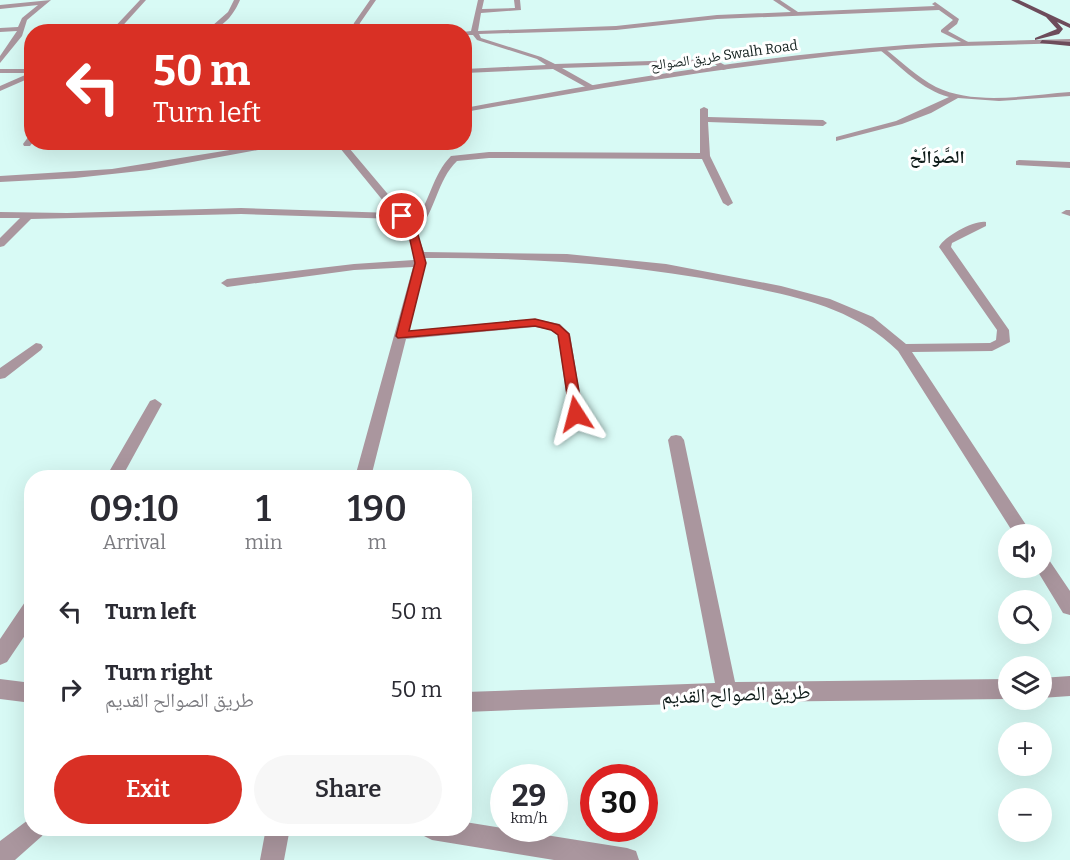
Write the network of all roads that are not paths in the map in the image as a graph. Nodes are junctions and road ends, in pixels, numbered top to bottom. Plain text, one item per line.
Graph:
1 (143, 0) edge
2 (237, 0) edge
3 (373, 0) edge
4 (481, 0) edge
5 (518, 0) edge
6 (776, 0) edge
7 (928, 0) edge
8 (1014, 0) edge
9 (1031, 0) edge
10 (46, 2) edge
11 (0, 7) edge
12 (941, 8) junction
13 (479, 11) junction
14 (1039, 12) junction
15 (796, 13) junction
16 (1070, 18) edge
17 (120, 24) edge
18 (218, 24) edge
19 (357, 24) edge
20 (1070, 26) edge
21 (20, 28) junction
22 (0, 30) edge
23 (474, 32) junction
24 (1039, 40) junction
25 (1070, 40) edge
26 (967, 44) junction
27 (882, 49) junction
28 (0, 61) edge
29 (555, 66) junction
30 (726, 68) junction
31 (0, 71) edge
32 (472, 71) edge
33 (24, 72) edge
34 (24, 76) edge
35 (0, 88) edge
36 (591, 88) junction
37 (1070, 94) edge
38 (956, 96) junction
39 (472, 109) edge
40 (823, 123) dead end
41 (839, 139) dead end
42 (250, 150) edge
43 (346, 150) edge
44 (705, 156) junction
45 (1020, 163) dead end
46 (1070, 165) edge
47 (0, 179) edge
48 (728, 203) dead end
49 (0, 215) edge
50 (402, 216) junction
51 (27, 217) junction
52 (982, 224) dead end
53 (412, 231) junction
54 (0, 244) edge
55 (419, 259) junction
56 (227, 283) dead end
57 (402, 336) junction
58 (36, 347) dead end
59 (903, 348) junction
60 (0, 375) edge
61 (155, 404) dead end
62 (576, 414) dead end
63 (676, 440) dead end
64 (118, 470) edge
65 (365, 470) edge
66 (1017, 524) edge
67 (1051, 578) edge
68 (1070, 607) edge
69 (24, 620) edge
70 (0, 656) edge
71 (1070, 686) edge
72 (1052, 687) edge
73 (0, 689) edge
74 (998, 689) edge
75 (24, 692) edge
76 (727, 692) junction
77 (472, 702) edge
78 (472, 835) edge
79 (25, 836) edge
80 (276, 836) edge
81 (0, 857) edge
82 (272, 860) edge
83 (627, 860) edge

1 - 17 street
2 - 18 street
3 - 19 street
4 - 13 street
5 - 13 street
6 - 15 street
7 - 12 street
8 - 14 main road
9 - 16 main road
10 - 11 street
10 - 21 street
12 - 15 street
12 - 26 street
13 - 23 street
14 - 20 main road
14 - 24 main road
15 - 23 street
21 - 22 street
21 - 28 street
23 - 29 street
24 - 25 main road
24 - 26 street, طريق الصوالح Swalh Road
26 - 27 street, طريق الصوالح Swalh Road
27 - 30 street, طريق الصوالح Swalh Road
27 - 38 street
29 - 30 street
29 - 32 street
29 - 36 street
30 - 36 street, طريق الصوالح Swalh Road
31 - 33 street
34 - 35 street
36 - 39 street, طريق الصوالح Swalh Road
37 - 38 street
38 - 41 street
40 - 44 street
42 - 47 street
43 - 50 street
44 - 48 street
44 - 53 street
45 - 46 street
49 - 51 street
50 - 51 street
50 - 53 street
51 - 54 street
52 - 59 street
53 - 55 street
55 - 56 street
55 - 57 street
55 - 59 street
57 - 62 street
57 - 65 street
58 - 60 street
59 - 66 street
61 - 64 street
63 - 76 street
67 - 68 street
69 - 70 street
71 - 72 street
73 - 75 street
74 - 76 street, طريق الصوالح القديم
76 - 77 street, طريق الصوالح القديم
78 - 83 street
79 - 81 street
80 - 82 street

